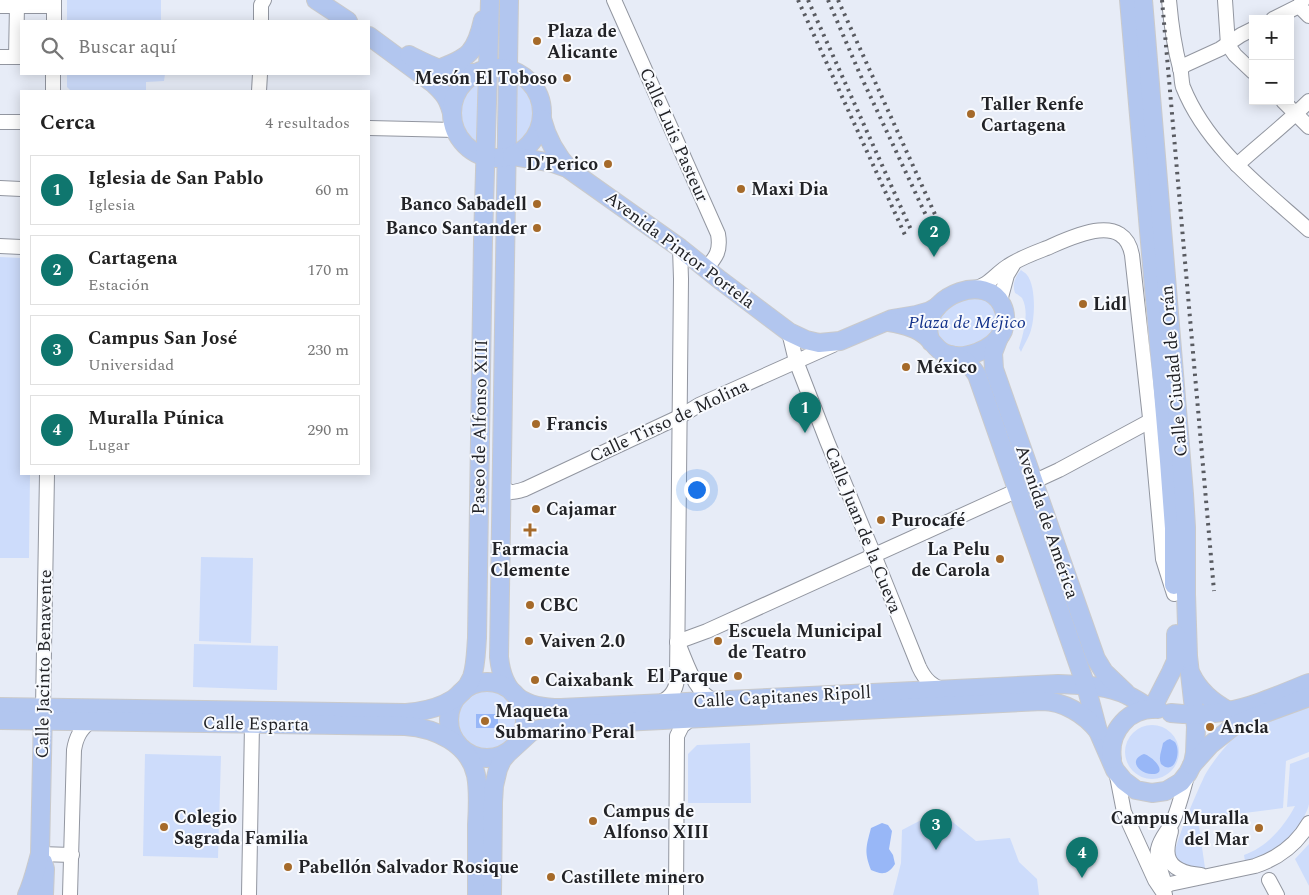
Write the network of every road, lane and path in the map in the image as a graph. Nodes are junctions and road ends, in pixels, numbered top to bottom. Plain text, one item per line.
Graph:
1 (264, 0) edge
2 (316, 0) edge
3 (488, 0) edge
4 (509, 0) edge
5 (614, 0) edge
6 (1130, 0) edge
7 (1143, 0) edge
8 (1169, 0) edge
9 (1226, 0) edge
10 (54, 3) edge
11 (1302, 5) edge
12 (0, 6) edge
13 (17, 6) junction
14 (1281, 15) edge
15 (54, 20) edge
16 (261, 20) edge
17 (346, 20) edge
18 (1249, 31) edge
19 (370, 36) edge
20 (370, 36) edge
21 (1228, 45) junction
22 (0, 57) edge
23 (19, 57) edge
24 (1249, 68) edge
25 (438, 69) junction
26 (508, 69) junction
27 (1180, 69) junction
28 (481, 71) junction
29 (54, 75) edge
30 (260, 75) edge
31 (53, 90) edge
32 (259, 90) edge
33 (1309, 100) edge
34 (1287, 105) edge
35 (1296, 114) junction
36 (542, 119) junction
37 (0, 122) edge
38 (20, 122) edge
39 (454, 122) junction
40 (1309, 126) edge
41 (370, 128) edge
42 (1144, 131) junction
43 (509, 157) junction
44 (486, 158) junction
45 (1237, 165) junction
46 (570, 170) junction
47 (0, 188) edge
48 (20, 189) edge
49 (1309, 230) edge
50 (0, 246) edge
51 (20, 247) edge
52 (680, 248) junction
53 (1017, 261) junction
54 (706, 269) junction
55 (974, 289) junction
56 (1000, 301) junction
57 (937, 307) junction
58 (884, 322) junction
59 (789, 332) junction
60 (999, 337) junction
61 (840, 341) junction
62 (931, 342) junction
63 (951, 355) junction
64 (796, 361) junction
65 (679, 417) junction
66 (1150, 421) junction
67 (47, 475) edge
68 (501, 482) junction
69 (1033, 482) junction
70 (1018, 490) junction
71 (874, 555) junction
72 (1174, 594) junction
73 (678, 642) junction
74 (1071, 642) junction
75 (1182, 650) junction
76 (1190, 671) junction
77 (1309, 683) edge
78 (1052, 684) junction
79 (1086, 686) junction
80 (944, 689) junction
81 (511, 691) junction
82 (461, 693) junction
83 (1128, 695) junction
84 (1309, 697) edge
85 (714, 700) junction
86 (656, 703) junction
87 (0, 707) edge
88 (1152, 709) junction
89 (1170, 713) junction
90 (43, 714) junction
91 (1194, 714) junction
92 (1234, 717) junction
93 (692, 718) junction
94 (0, 720) edge
95 (91, 722) junction
96 (252, 724) junction
97 (1098, 731) junction
98 (1194, 747) junction
99 (513, 748) junction
100 (462, 749) junction
101 (1114, 766) junction
102 (1190, 770) junction
103 (1172, 823) junction
104 (1309, 823) edge
105 (40, 854) junction
106 (72, 855) junction
107 (1207, 876) junction
108 (1268, 880) dead end
109 (1165, 891) edge
110 (27, 895) edge
111 (44, 895) edge
112 (70, 895) edge
113 (249, 895) edge
114 (477, 895) edge
115 (492, 895) edge
116 (676, 895) edge
117 (1277, 895) edge

1 - 16 street
2 - 17 main road
3 - 25 main road
3 - 28 main road
4 - 26 main road
5 - 54 street, Calle Luis Pasteur
6 - 42 main road
7 - 42 main road, Calle Ciudad de Orán
8 - 27 street
9 - 21 street
10 - 13 street
10 - 15 street
11 - 14 street
12 - 13 street
13 - 23 street
18 - 21 street
19 - 25 main road
20 - 39 main road
21 - 24 street
21 - 27 street
22 - 23 street
25 - 28 main road
26 - 28 main road
26 - 36 main road
26 - 43 main road
27 - 45 street
28 - 39 main road
28 - 44 main road
29 - 31 street
30 - 32 street
33 - 35 street
34 - 35 street
35 - 40 street
35 - 45 street
36 - 43 main road
36 - 46 main road, Avenida Pintor Portela
37 - 38 street
39 - 41 street
39 - 44 main road
42 - 72 main road, Calle Ciudad de Orán
42 - 75 main road, Calle Ciudad de Orán
43 - 44 main road
43 - 46 main road, Avenida Pintor Portela
43 - 68 main road, Paseo de Alfonso XIII
44 - 82 main road, Paseo de Alfonso XIII
45 - 49 street
46 - 52 main road, Avenida Pintor Portela
47 - 48 street
50 - 51 street
52 - 54 main road, Avenida Pintor Portela
52 - 65 street
53 - 55 street
53 - 56 street
53 - 66 street, Calle Ciudad de Orán
54 - 59 main road, Avenida Pintor Portela
55 - 56 main road
55 - 57 main road
56 - 60 main road
57 - 58 main road, Calle Tirso de Molina
57 - 62 main road
58 - 61 main road, Calle Tirso de Molina
58 - 62 main road
59 - 61 main road, Calle Tirso de Molina
59 - 64 street, Calle Juan de la Cueva
60 - 63 main road
60 - 69 main road, Avenida de América
61 - 64 street, Calle Tirso de Molina
62 - 63 main road
63 - 70 main road, Avenida de América
64 - 65 street, Calle Tirso de Molina
64 - 71 street, Calle Juan de la Cueva
65 - 68 street, Calle Tirso de Molina
65 - 73 street
66 - 69 street
66 - 72 street, Calle Ciudad de Orán
67 - 90 street, Calle Jacinto Benavente
68 - 81 main road, Paseo de Alfonso XIII
69 - 83 main road, Avenida de América
70 - 71 street
70 - 74 main road, Avenida de América
71 - 73 street
71 - 80 street, Calle Juan de la Cueva
72 - 75 main road, Calle Ciudad de Orán
73 - 85 street
73 - 86 street
74 - 78 main road
74 - 79 main road, Avenida de América
75 - 76 main road
75 - 88 main road
76 - 91 main road
76 - 92 main road
77 - 92 main road
78 - 79 main road, Calle Capitanes Ripoll
78 - 80 main road, Calle Capitanes Ripoll
79 - 83 main road, Calle Capitanes Ripoll
79 - 97 main road, Avenida de América
80 - 85 main road, Calle Capitanes Ripoll
81 - 82 main road
81 - 86 main road, Calle Capitanes Ripoll
81 - 99 main road
82 - 90 main road, Calle Esparta
82 - 100 main road
83 - 88 main road
84 - 92 main road
85 - 86 main road, Calle Capitanes Ripoll
87 - 90 main road
88 - 89 main road
88 - 101 main road
89 - 91 main road
89 - 98 main road
90 - 94 main road
90 - 95 main road, Calle Esparta
90 - 105 main road, Calle Jacinto Benavente
91 - 92 main road
91 - 98 main road
92 - 102 main road
93 - 97 main road, Calle Capitanes Ripoll
93 - 99 main road, Calle Capitanes Ripoll
93 - 116 street
95 - 96 main road, Calle Esparta
95 - 106 street
96 - 100 main road, Calle Esparta
96 - 113 street
97 - 101 main road
98 - 102 main road
99 - 100 main road
99 - 115 main road
100 - 114 main road
101 - 102 main road
101 - 109 street
102 - 103 street
103 - 107 street
103 - 109 street
104 - 107 street
105 - 106 street
105 - 110 main road, Calle Jacinto Benavente
105 - 111 main road, Calle Jacinto Benavente
106 - 112 street
107 - 109 street
108 - 117 street

